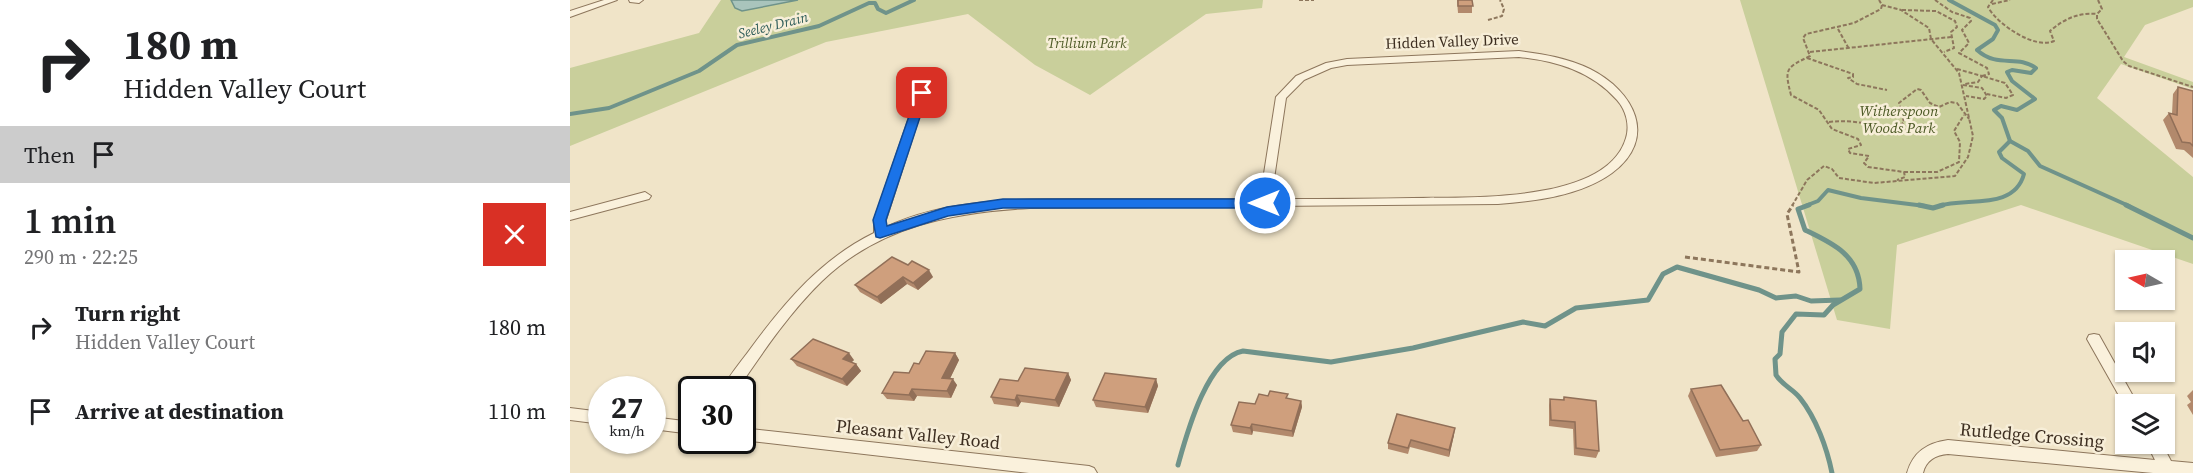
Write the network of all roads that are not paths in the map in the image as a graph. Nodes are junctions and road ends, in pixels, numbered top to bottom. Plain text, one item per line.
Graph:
1 (613, 0) edge
2 (633, 0) edge
3 (639, 0) edge
4 (570, 14) edge
5 (922, 93) dead end
6 (645, 196) dead end
7 (1265, 203) junction
8 (570, 216) edge
9 (880, 234) junction
10 (2094, 339) dead end
11 (739, 376) edge
12 (2125, 394) edge
13 (570, 414) edge
14 (588, 416) edge
15 (756, 436) edge
16 (2159, 454) edge
17 (2167, 468) junction
18 (2193, 470) edge
19 (1089, 473) edge
20 (1916, 473) edge

1 - 4 street
2 - 3 street
5 - 9 street
6 - 8 street
7 - 7 street, Hidden Valley Drive
7 - 9 street, Hidden Valley Drive
9 - 11 street, Hidden Valley Drive
10 - 12 street
13 - 14 street
15 - 19 street, Pleasant Valley Road
16 - 17 street
17 - 18 street, Rutledge Crossing
17 - 20 street, Rutledge Crossing

